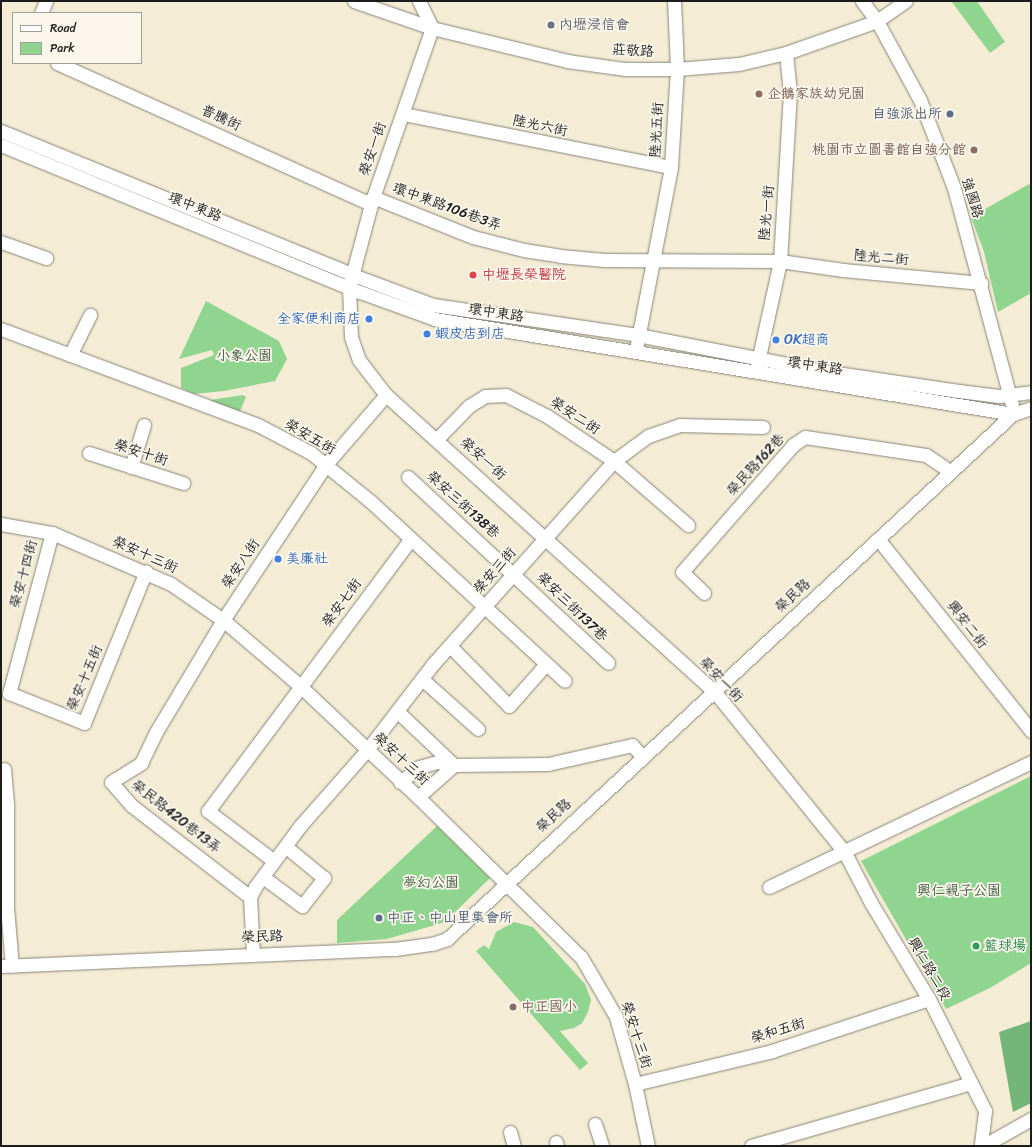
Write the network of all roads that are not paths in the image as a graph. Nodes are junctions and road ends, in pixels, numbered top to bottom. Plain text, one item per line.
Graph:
1 (46, 1) edge
2 (354, 1) edge
3 (419, 1) edge
4 (674, 1) edge
5 (862, 1) edge
6 (906, 1) edge
7 (41, 12) edge
8 (877, 21) junction
9 (432, 28) junction
10 (786, 53) junction
11 (59, 64) edge
12 (677, 69) junction
13 (403, 114) junction
14 (1, 131) edge
15 (1, 145) edge
16 (671, 167) junction
17 (372, 200) junction
18 (1, 242) edge
19 (46, 258) dead end
20 (652, 259) junction
21 (780, 261) junction
22 (351, 281) junction
23 (981, 283) junction
24 (90, 315) dead end
25 (1, 329) edge
26 (638, 335) junction
27 (635, 350) junction
28 (70, 356) junction
29 (758, 359) junction
30 (756, 373) junction
31 (1031, 392) edge
32 (386, 395) junction
33 (1011, 396) junction
34 (1031, 408) edge
35 (1014, 414) junction
36 (144, 425) dead end
37 (763, 427) dead end
38 (437, 439) junction
39 (89, 453) dead end
40 (614, 461) junction
41 (326, 463) junction
42 (132, 467) junction
43 (951, 472) junction
44 (408, 477) dead end
45 (183, 483) dead end
46 (1, 524) edge
47 (688, 525) dead end
48 (52, 533) junction
49 (546, 537) junction
50 (878, 539) junction
51 (410, 540) junction
52 (146, 571) junction
53 (514, 574) junction
54 (704, 593) dead end
55 (484, 608) junction
56 (223, 620) junction
57 (450, 646) junction
58 (546, 664) junction
59 (608, 664) dead end
60 (422, 679) junction
61 (565, 681) dead end
62 (301, 686) junction
63 (714, 691) junction
64 (9, 693) joint
65 (397, 711) junction
66 (478, 729) dead end
67 (1031, 731) edge
68 (367, 750) junction
69 (642, 756) junction
70 (1031, 762) edge
71 (141, 763) joint
72 (454, 765) junction
73 (4, 770) dead end
74 (400, 782) junction
75 (418, 797) junction
76 (285, 846) junction
77 (845, 853) junction
78 (274, 861) junction
79 (262, 876) junction
80 (506, 882) junction
81 (769, 887) dead end
82 (250, 897) junction
83 (253, 953) junction
84 (7, 966) edge
85 (929, 999) junction
86 (635, 1084) junction
87 (971, 1084) junction
88 (1031, 1119) edge
89 (595, 1124) dead end
90 (510, 1132) dead end
91 (514, 1146) edge
92 (602, 1146) edge
93 (648, 1146) edge
94 (751, 1146) edge
95 (982, 1146) edge

1 - 7 street
2 - 9 street, 莊敬路
3 - 9 street
4 - 12 street, 陸光五街
5 - 8 street, 強國路
6 - 8 street, 莊敬路
8 - 10 street, 莊敬路
8 - 23 street, 強國路
9 - 12 street, 莊敬路
9 - 13 street, 榮安一街
10 - 12 street, 莊敬路
10 - 21 street, 陸光一街
11 - 17 street, 普騰街
12 - 16 street, 陸光五街
13 - 16 street, 陸光六街
13 - 17 street, 榮安一街
14 - 22 street, 環中東路
15 - 22 street, 環中東路
16 - 20 street, 陸光五街
17 - 20 street, 環中東路106巷3弄
17 - 22 street, 榮安一街
18 - 19 street
20 - 21 street, 環中東路106巷3弄
20 - 26 street, 陸光五街
21 - 23 street, 陸光二街
21 - 29 street, 陸光一街
22 - 26 street, 環中東路
22 - 27 street, 環中東路
22 - 32 street, 榮安一街
23 - 33 street, 強國路
24 - 28 street
25 - 28 street, 榮安五街
26 - 27 street, 陸光五街
26 - 29 street, 環中東路
27 - 30 street, 環中東路
28 - 41 street, 榮安五街
29 - 30 street, 陸光一街
29 - 33 street, 環中東路
30 - 35 street, 環中東路
31 - 33 street
32 - 38 street, 榮安一街
32 - 41 street, 榮安八街
33 - 35 street
34 - 35 street, 榮民路
35 - 43 street, 榮民路
36 - 42 street
37 - 40 street, 榮安三街
38 - 40 street, 榮安二街
38 - 49 street, 榮安一街
39 - 42 street, 榮安十街
40 - 47 street, 榮安二街
40 - 49 street, 榮安三街
41 - 51 street, 榮安五街
41 - 56 street, 榮安八街
42 - 45 street, 榮安十街
43 - 50 street, 榮民路
43 - 54 street, 榮民路162巷
44 - 53 street, 榮安三街138巷
46 - 48 street, 榮安十三街
48 - 52 street, 榮安十三街
48 - 64 street, 榮安十四街
49 - 53 street, 榮安三街
49 - 63 street, 榮安一街
50 - 63 street, 榮民路
50 - 67 street, 興安二街
51 - 55 street, 榮安五街
51 - 62 street, 榮安七街
52 - 56 street, 榮安十三街
52 - 64 street, 榮安十五街
53 - 55 street, 榮安三街
53 - 59 street, 榮安三街137巷
55 - 57 street, 榮安三街
55 - 58 street, 榮安五街
56 - 62 street, 榮安十三街
56 - 71 street, 榮安八街
57 - 58 street
57 - 60 street, 榮安三街
58 - 61 street, 榮安五街
60 - 65 street, 榮安三街
60 - 66 street
62 - 68 street, 榮安十三街
62 - 78 street, 榮安七街
63 - 69 street, 榮民路
63 - 77 street, 榮安一街
65 - 68 street, 榮安三街
65 - 72 street
68 - 74 street, 榮安十三街
68 - 76 street, 榮安三街
69 - 72 street
69 - 80 street, 榮民路
70 - 77 street
71 - 82 street, 榮民路420巷13弄
72 - 74 street
72 - 75 street
73 - 84 street
74 - 75 street, 榮安十三街
75 - 80 street, 榮安十三街
76 - 78 street, 榮安三街
76 - 79 street
77 - 81 street
77 - 85 street, 興仁路二段
78 - 79 street, 榮安三街
79 - 82 street, 榮安三街
80 - 83 street, 榮民路
80 - 86 street, 榮安十三街
82 - 83 street
83 - 84 street, 榮民路
85 - 86 street, 榮和五街
85 - 87 street, 興仁路二段
86 - 93 street, 榮安十三街
87 - 94 street
87 - 95 street, 興仁路二段
88 - 95 street
89 - 92 street
90 - 91 street

